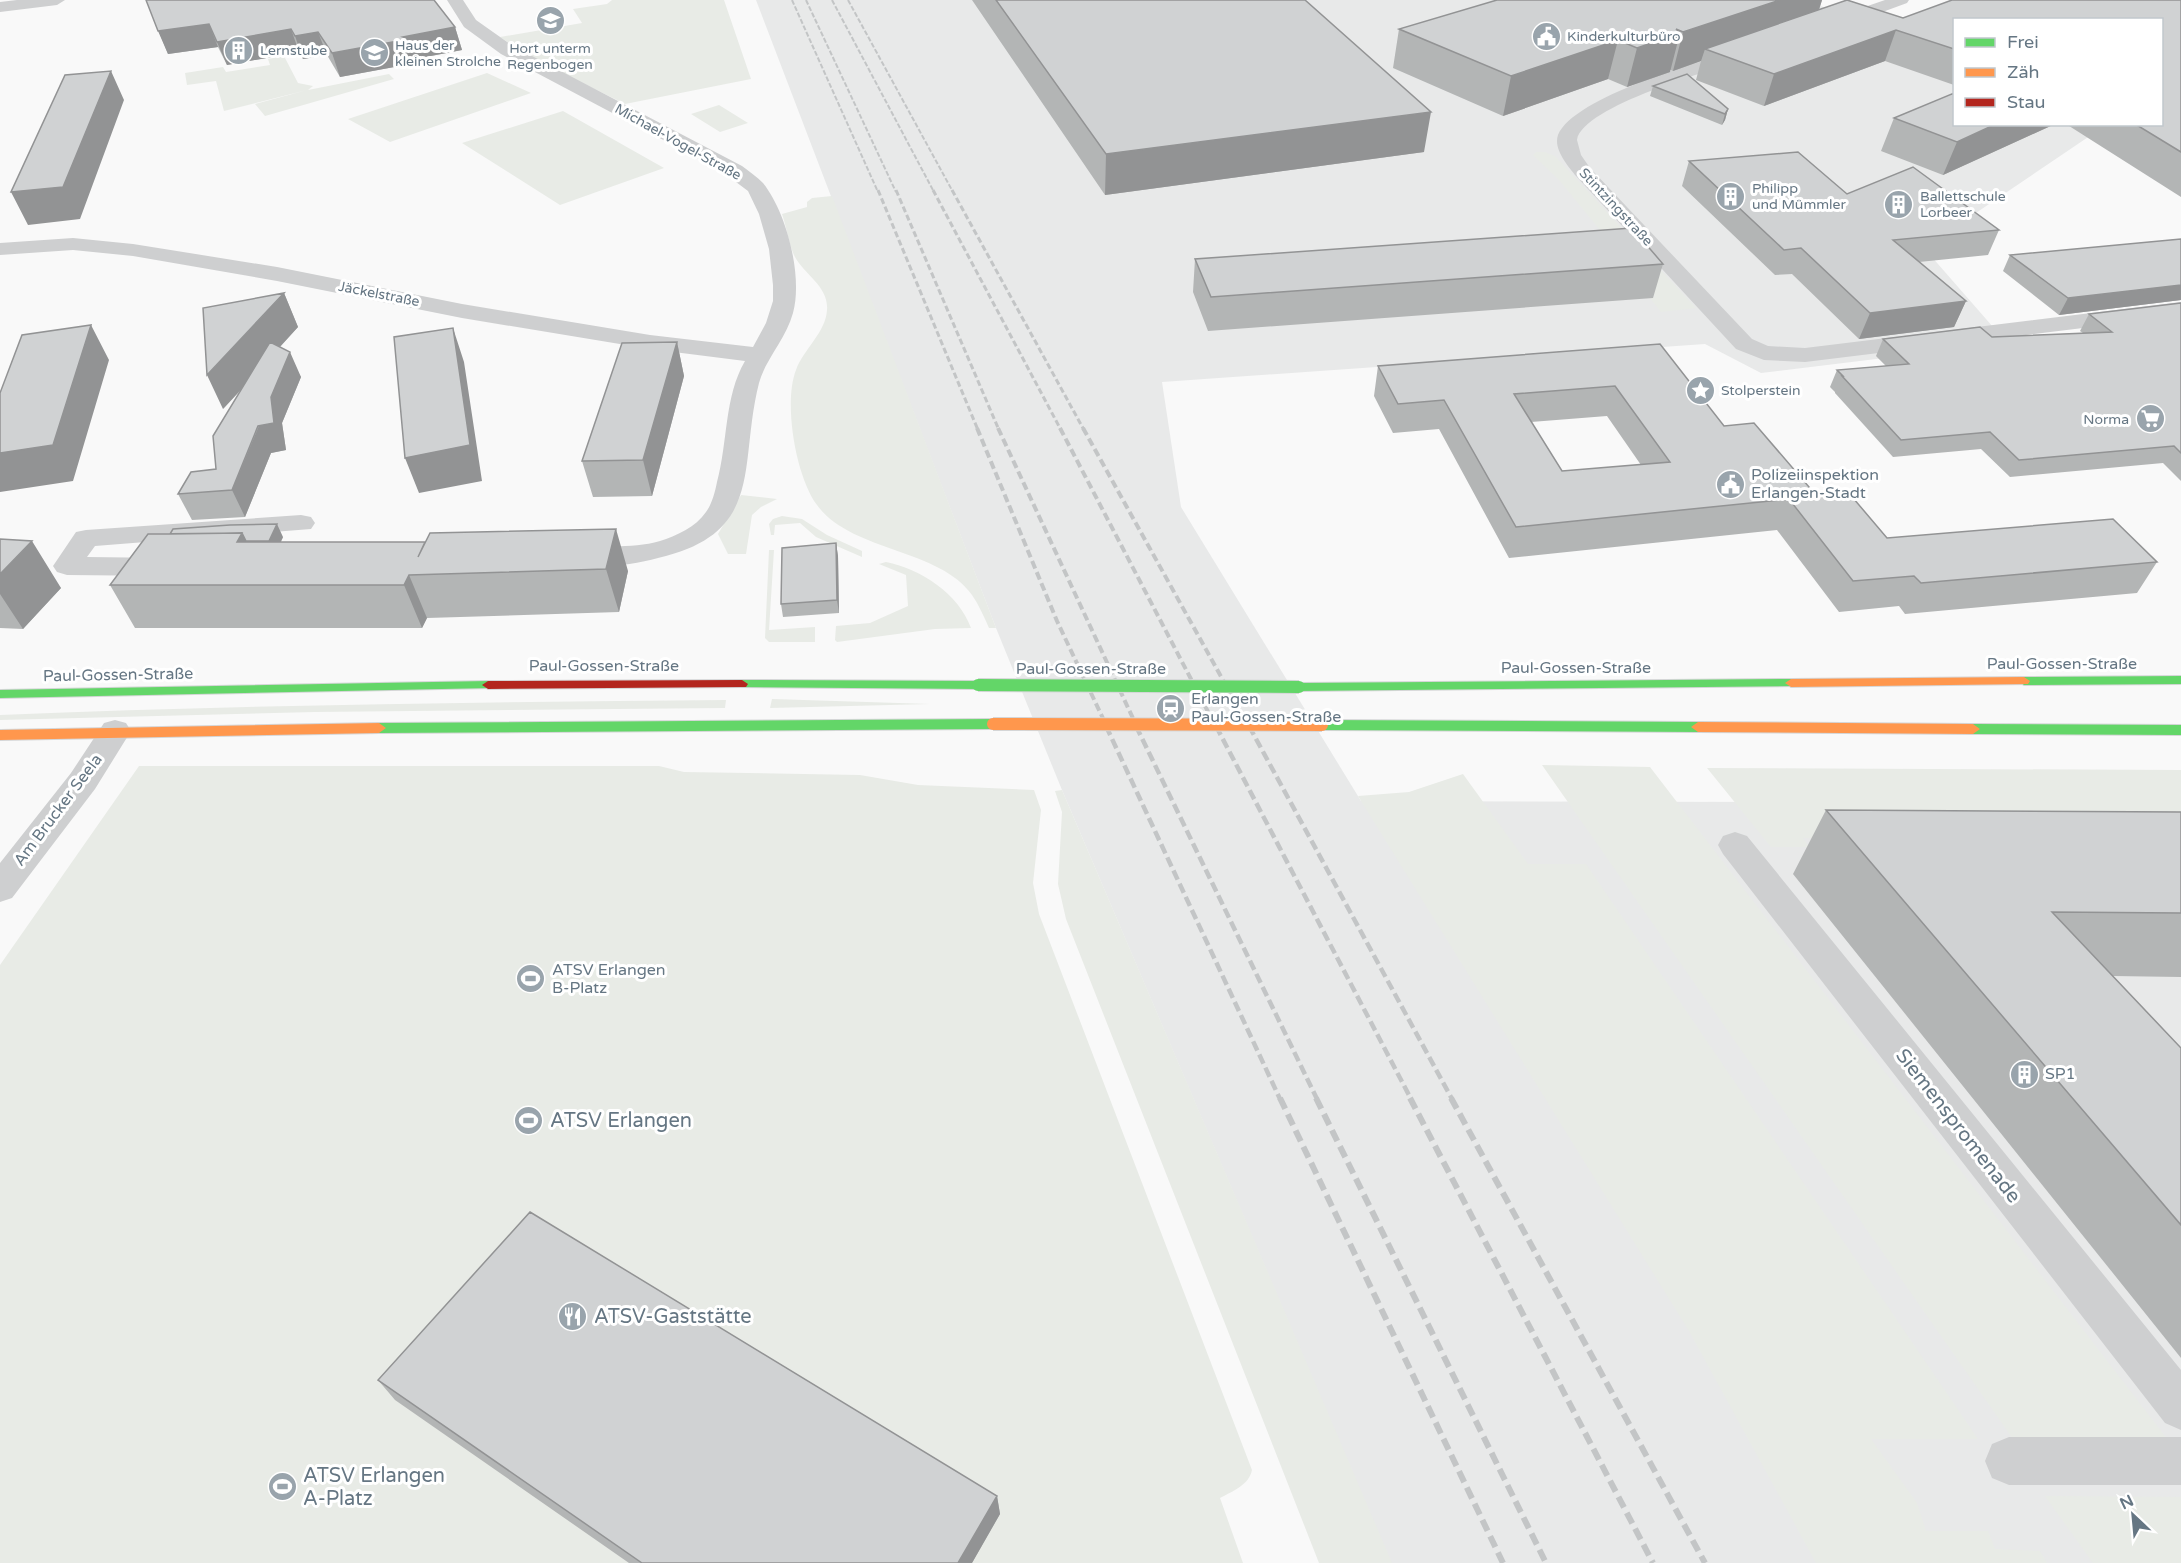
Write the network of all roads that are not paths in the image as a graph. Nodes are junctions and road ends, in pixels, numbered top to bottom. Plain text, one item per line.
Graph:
1 (57, 0) edge
2 (455, 0) edge
3 (1902, 0) edge
4 (0, 7) edge
5 (1820, 28) edge
6 (1760, 48) edge
7 (0, 249) edge
8 (2181, 309) edge
9 (758, 355) junction
10 (301, 523) dead end
11 (548, 558) edge
12 (192, 567) edge
13 (2181, 680) edge
14 (0, 694) edge
15 (2181, 730) edge
16 (115, 731) junction
17 (0, 735) edge
18 (1735, 845) dead end
19 (0, 888) edge
20 (2181, 1407) edge
21 (2009, 1461) dead end
22 (2181, 1461) edge

1 - 4 street
2 - 9 street, Michael-Vogel-Straße
3 - 5 street
6 - 8 street, Stintzingstraße
7 - 9 street, Jäckelstraße
9 - 11 street, Michael-Vogel-Straße
10 - 12 street
13 - 14 main road, Paul-Gossen-Straße, bridge
15 - 16 main road, bridge
16 - 17 main road
16 - 19 street, Am Brucker Seela
18 - 20 street, Siemenspromenade
21 - 22 street

